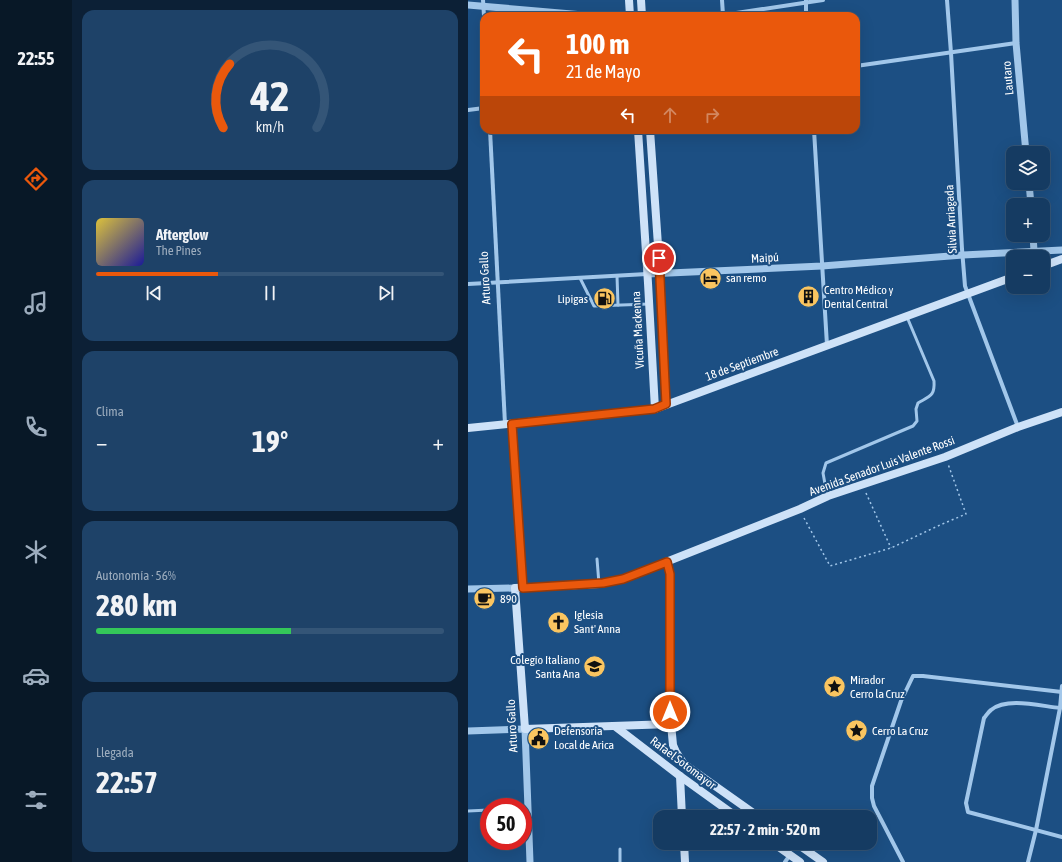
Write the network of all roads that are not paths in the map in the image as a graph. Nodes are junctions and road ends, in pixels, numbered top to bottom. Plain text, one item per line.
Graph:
1 (630, 0) edge
2 (641, 0) edge
3 (722, 0) edge
4 (823, 0) edge
5 (947, 0) edge
6 (1015, 0) edge
7 (806, 1) edge
8 (483, 3) edge
9 (468, 5) edge
10 (561, 12) edge
11 (630, 12) edge
12 (642, 12) edge
13 (723, 12) edge
14 (741, 12) edge
15 (806, 12) edge
16 (1016, 43) junction
17 (951, 53) junction
18 (860, 65) edge
19 (480, 108) edge
20 (468, 110) edge
21 (490, 134) edge
22 (638, 134) edge
23 (650, 134) edge
24 (814, 134) edge
25 (1025, 146) edge
26 (1062, 250) edge
27 (1050, 252) edge
28 (963, 254) junction
29 (1006, 254) edge
30 (1062, 258) edge
31 (1050, 263) edge
32 (822, 266) junction
33 (647, 274) junction
34 (660, 274) junction
35 (617, 276) junction
36 (580, 278) junction
37 (1006, 280) edge
38 (498, 283) junction
39 (468, 284) edge
40 (967, 294) junction
41 (649, 304) junction
42 (618, 306) junction
43 (907, 317) junction
44 (827, 346) junction
45 (666, 404) junction
46 (654, 409) junction
47 (1062, 412) edge
48 (508, 424) junction
49 (1018, 427) junction
50 (468, 428) edge
51 (828, 496) junction
52 (597, 559) dead end
53 (667, 562) junction
54 (598, 584) junction
55 (519, 588) junction
56 (468, 589) edge
57 (1062, 686) edge
58 (1061, 692) edge
59 (1060, 708) junction
60 (671, 724) junction
61 (616, 727) junction
62 (525, 729) junction
63 (468, 731) edge
64 (696, 773) junction
65 (680, 776) junction
66 (526, 798) edge
67 (480, 810) edge
68 (682, 810) edge
69 (727, 810) edge
70 (749, 810) edge
71 (468, 811) edge
72 (1036, 830) junction
73 (1062, 837) edge
74 (620, 849) dead end
75 (529, 850) edge
76 (684, 850) edge
77 (783, 850) edge
78 (806, 850) edge
79 (790, 855) junction
80 (530, 862) edge
81 (620, 862) edge
82 (685, 862) edge
83 (784, 862) edge
84 (800, 862) edge
85 (823, 862) edge
86 (903, 862) edge
87 (1028, 862) edge

1 - 11 main road
2 - 12 main road
3 - 13 street
4 - 7 street
5 - 17 street, Silvia Arriagada
6 - 16 street, Lautaro
7 - 14 street
7 - 15 street
8 - 9 street
8 - 10 street
16 - 17 street
16 - 25 street, Lautaro
17 - 18 street
17 - 28 street, Silvia Arriagada
19 - 20 street
21 - 38 street, Arturo Gallo
22 - 33 main road, Vicuña Mackenna
23 - 34 main road, Vicuña Mackenna
24 - 32 street
26 - 27 street, Maipú
28 - 29 street, Maipú
28 - 32 street, Maipú
28 - 40 street, Silvia Arriagada
30 - 31 main road
32 - 34 street, Maipú
32 - 44 street
33 - 34 street, Maipú
33 - 35 street, Maipú
33 - 41 main road, Vicuña Mackenna
34 - 45 main road, Vicuña Mackenna
35 - 36 street, Maipú
35 - 42 lane
36 - 38 street, Maipú
36 - 42 lane
37 - 40 main road, 18 de Septiembre
38 - 39 street, Maipú
38 - 48 street, Arturo Gallo
40 - 43 main road, 18 de Septiembre
40 - 49 street, Silvia Arriagada
41 - 42 lane
41 - 46 main road, Vicuña Mackenna
43 - 44 main road, 18 de Septiembre
43 - 51 lane
44 - 45 main road, 18 de Septiembre
45 - 46 main road, 18 de Septiembre
46 - 48 main road, 18 de Septiembre
47 - 49 main road, Avenida Senador Luis Valente Rossi
48 - 50 main road, 18 de Septiembre
48 - 55 main road, Arturo Gallo
49 - 51 main road, Avenida Senador Luis Valente Rossi
51 - 53 main road, Avenida Senador Luis Valente Rossi
52 - 54 lane
53 - 54 main road, Avenida Senador Luis Valente Rossi
53 - 60 main road
54 - 55 main road, Avenida Senador Luis Valente Rossi
55 - 56 street
55 - 62 main road, Arturo Gallo
57 - 58 street
58 - 59 street
58 - 86 street
59 - 72 street
59 - 72 street
60 - 61 main road, Rafael Sotomayor
60 - 64 main road, Rafael Sotomayor
61 - 62 main road, Rafael Sotomayor
61 - 65 main road, Rafael Sotomayor
62 - 63 street, Rafael Sotomayor
62 - 66 street, Arturo Gallo
64 - 65 main road
64 - 70 main road, Rafael Sotomayor
65 - 68 main road
65 - 69 main road, Rafael Sotomayor
67 - 71 lane
72 - 73 street
72 - 87 street
74 - 81 lane
75 - 80 street, Arturo Gallo
76 - 82 main road
77 - 79 main road
78 - 85 main road
79 - 83 street
79 - 84 main road

